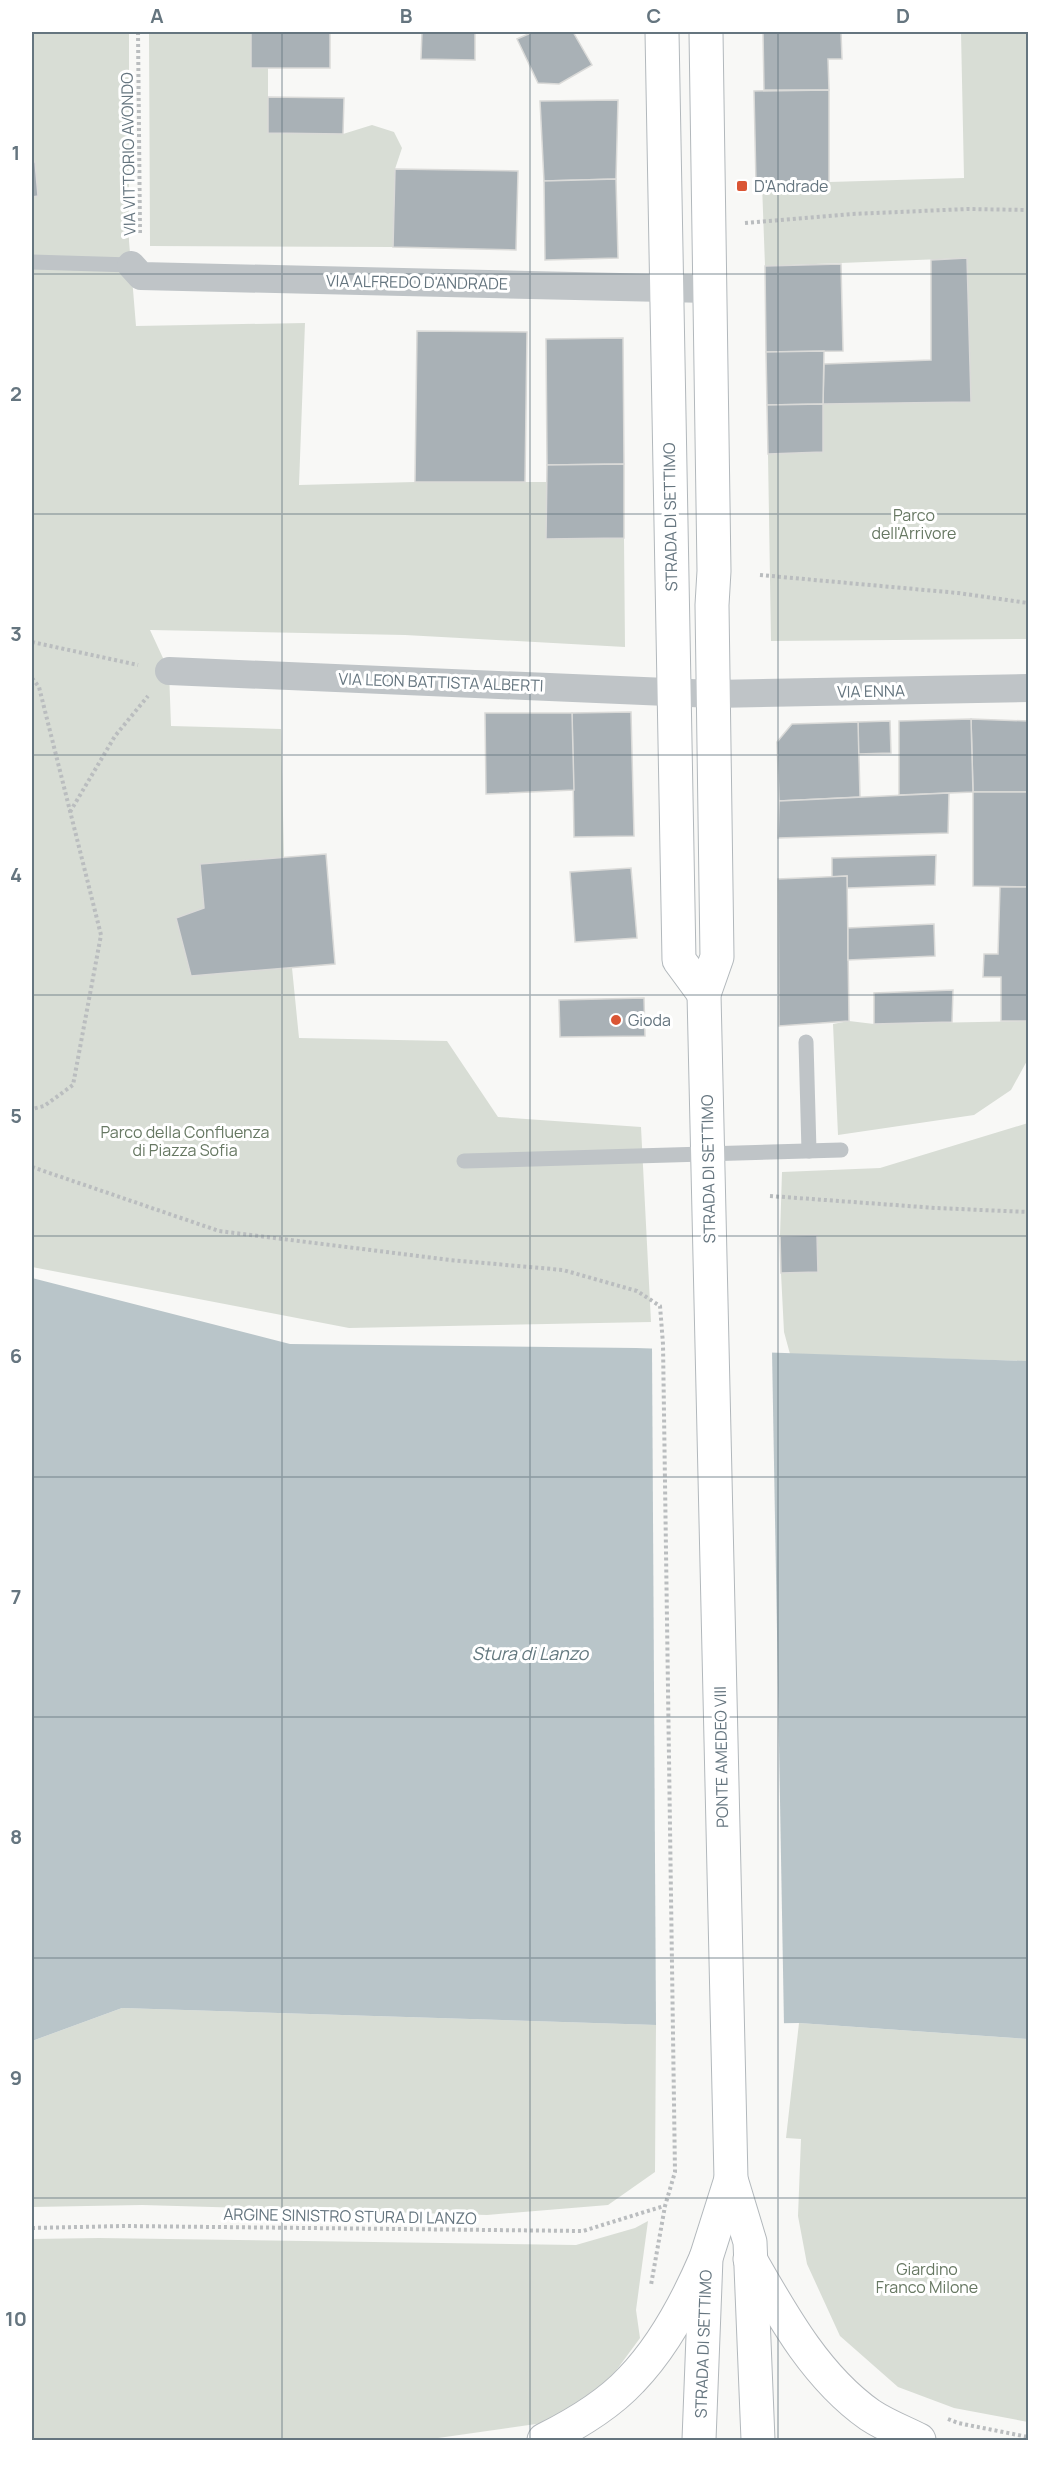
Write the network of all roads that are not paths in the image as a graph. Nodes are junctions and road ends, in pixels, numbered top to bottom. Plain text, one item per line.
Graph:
1 (662, 32) edge
2 (706, 32) edge
3 (32, 262) edge
4 (136, 270) joint
5 (666, 288) junction
6 (709, 289) junction
7 (169, 671) road end
8 (1029, 688) edge
9 (673, 693) junction
10 (714, 694) junction
11 (704, 994) junction
12 (806, 1042) dead end
13 (841, 1150) dead end
14 (809, 1151) junction
15 (710, 1154) junction
16 (464, 1161) dead end
17 (711, 1344) joint
18 (731, 2175) junction
19 (706, 2258) junction
20 (750, 2259) junction
21 (544, 2440) edge
22 (699, 2440) edge
23 (758, 2440) edge
24 (919, 2440) edge

1 - 5 main road, STRADA DI SETTIMO
2 - 6 main road, STRADA DI SETTIMO
3 - 4 lane
4 - 5 street, VIA ALFREDO D'ANDRADE
5 - 6 street, VIA ALFREDO D'ANDRADE
5 - 9 main road, STRADA DI SETTIMO
6 - 10 main road, STRADA DI SETTIMO
7 - 9 street, VIA LEON BATTISTA ALBERTI
8 - 10 street, VIA ENNA
9 - 10 street, VIA LEON BATTISTA ALBERTI
9 - 11 main road, STRADA DI SETTIMO
10 - 11 main road, STRADA DI SETTIMO
11 - 15 main road, STRADA DI SETTIMO
12 - 14 lane
13 - 14 lane
14 - 15 lane
15 - 16 lane
15 - 17 main road, STRADA DI SETTIMO
17 - 18 main road, PONTE AMEDEO VIII
18 - 19 main road, STRADA DI SETTIMO
18 - 20 main road
19 - 21 main road
19 - 22 main road, STRADA DI SETTIMO
20 - 23 main road
20 - 24 main road

